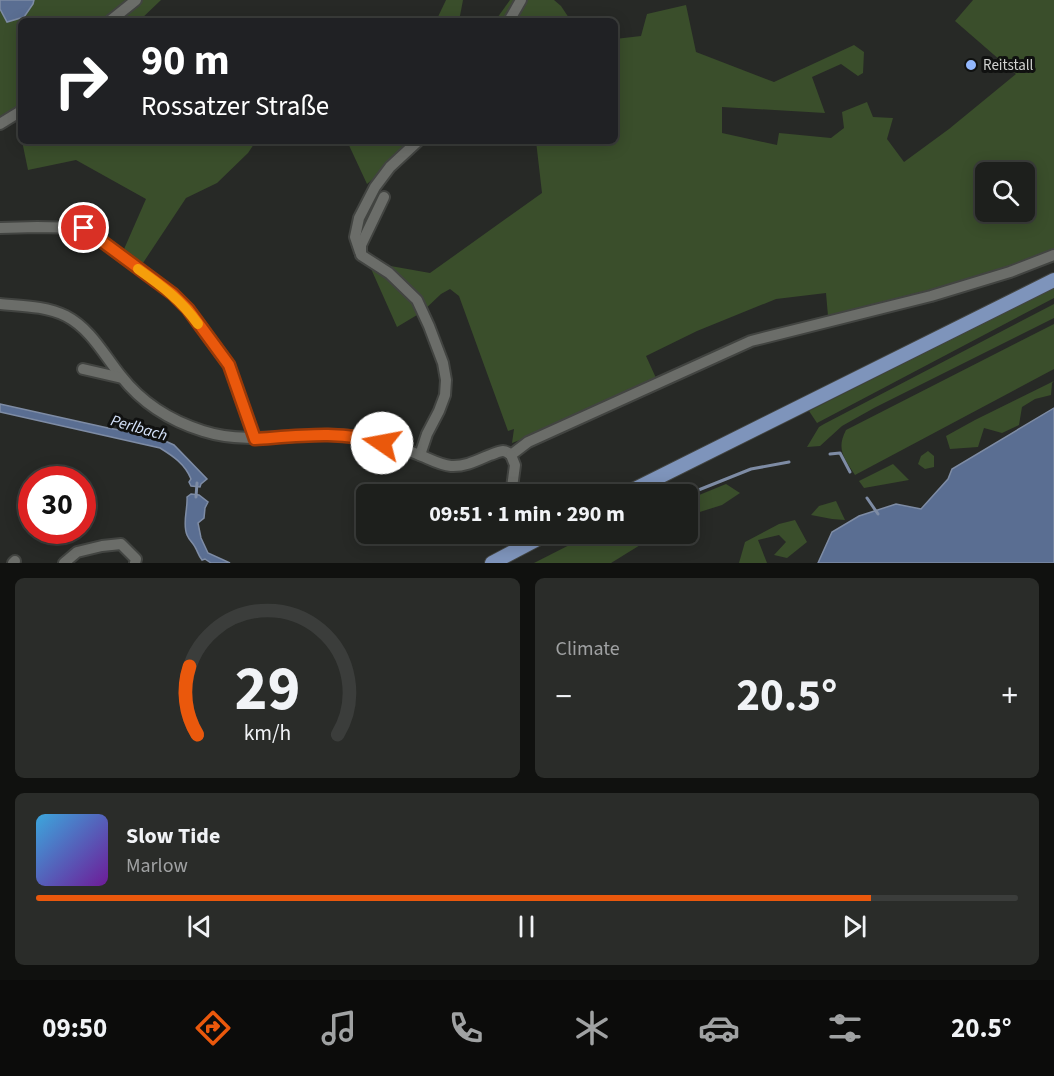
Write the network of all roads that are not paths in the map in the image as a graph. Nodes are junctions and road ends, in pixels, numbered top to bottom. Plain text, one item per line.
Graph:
1 (136, 0) edge
2 (521, 0) edge
3 (114, 18) edge
4 (511, 18) edge
5 (18, 113) edge
6 (0, 124) edge
7 (415, 144) edge
8 (384, 197) dead end
9 (0, 228) edge
10 (361, 255) junction
11 (1054, 255) edge
12 (1054, 280) edge
13 (0, 304) edge
14 (83, 369) dead end
15 (122, 378) junction
16 (255, 439) junction
17 (420, 455) junction
18 (511, 455) junction
19 (512, 484) edge
20 (645, 484) edge
21 (516, 544) edge
22 (64, 563) edge
23 (135, 563) edge
24 (492, 563) edge

1 - 3 street
2 - 4 street
5 - 6 street
7 - 10 street
8 - 10 street
9 - 16 street
10 - 17 street
11 - 18 street
12 - 20 main road
13 - 15 street
14 - 15 street
15 - 16 street
16 - 17 street
17 - 18 street
18 - 19 street
21 - 24 main road
22 - 23 street

